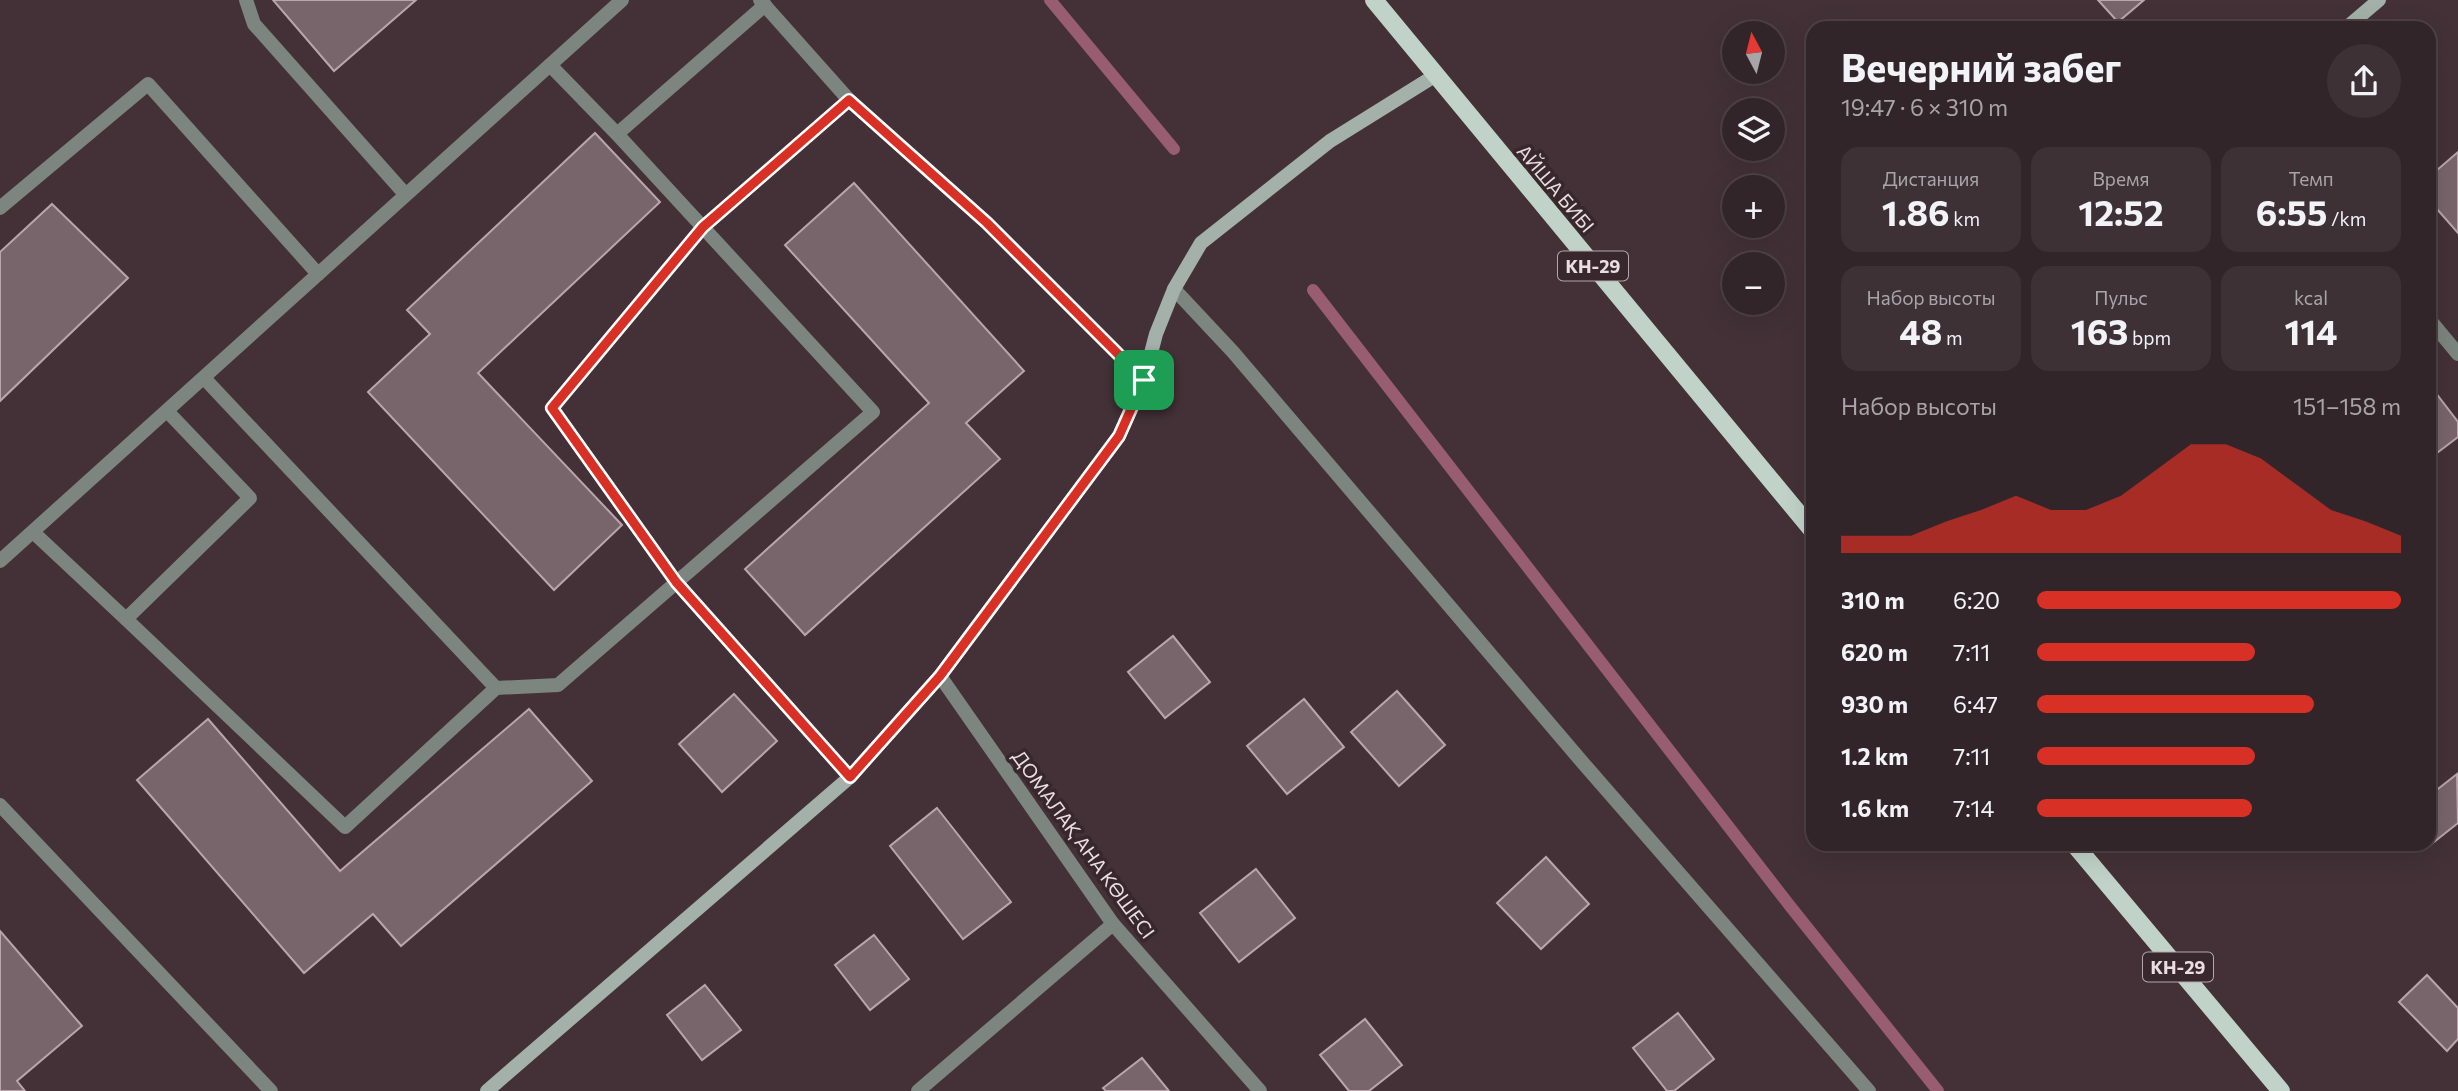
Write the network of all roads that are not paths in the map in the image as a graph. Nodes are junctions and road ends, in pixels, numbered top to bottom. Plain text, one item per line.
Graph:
1 (246, 0) edge
2 (622, 0) edge
3 (1374, 0) edge
4 (2379, 0) edge
5 (762, 2) edge
6 (2354, 21) edge
7 (550, 65) junction
8 (1436, 75) junction
9 (849, 100) junction
10 (617, 134) junction
11 (405, 194) junction
12 (0, 208) edge
13 (703, 227) junction
14 (318, 274) junction
15 (1174, 289) junction
16 (2436, 327) edge
17 (2458, 354) edge
18 (204, 378) junction
19 (1144, 380) junction
20 (167, 411) junction
21 (1806, 523) edge
22 (33, 532) junction
23 (0, 562) edge
24 (676, 582) junction
25 (126, 619) junction
26 (940, 676) junction
27 (496, 688) junction
28 (850, 777) junction
29 (0, 806) edge
30 (2080, 851) edge
31 (1114, 924) junction
32 (271, 1091) edge
33 (487, 1091) edge
34 (918, 1091) edge
35 (1260, 1091) edge
36 (1869, 1091) edge
37 (2281, 1091) edge

1 - 11 street
2 - 7 street
3 - 8 main road, АЙША БИБІ / КН-29
4 - 6 street
5 - 9 street
5 - 10 street
7 - 10 street
7 - 11 street
8 - 15 street
8 - 21 main road, АЙША БИБІ / КН-29
9 - 13 street
9 - 19 street
10 - 13 street
11 - 14 street
12 - 14 street
13 - 24 street
13 - 24 street
14 - 18 street
15 - 19 street
15 - 36 street
16 - 17 street
18 - 20 street
18 - 27 street
19 - 26 street
20 - 22 street
20 - 25 street
22 - 23 street
22 - 25 street
24 - 27 street
24 - 28 street
25 - 27 street
26 - 28 street
26 - 31 street, ДОМАЛАҚ АНА КӨШЕСІ
28 - 33 street
29 - 32 street
30 - 37 main road, КН-29
31 - 34 street
31 - 35 street, ДОМАЛАҚ АНА КӨШЕСІ

